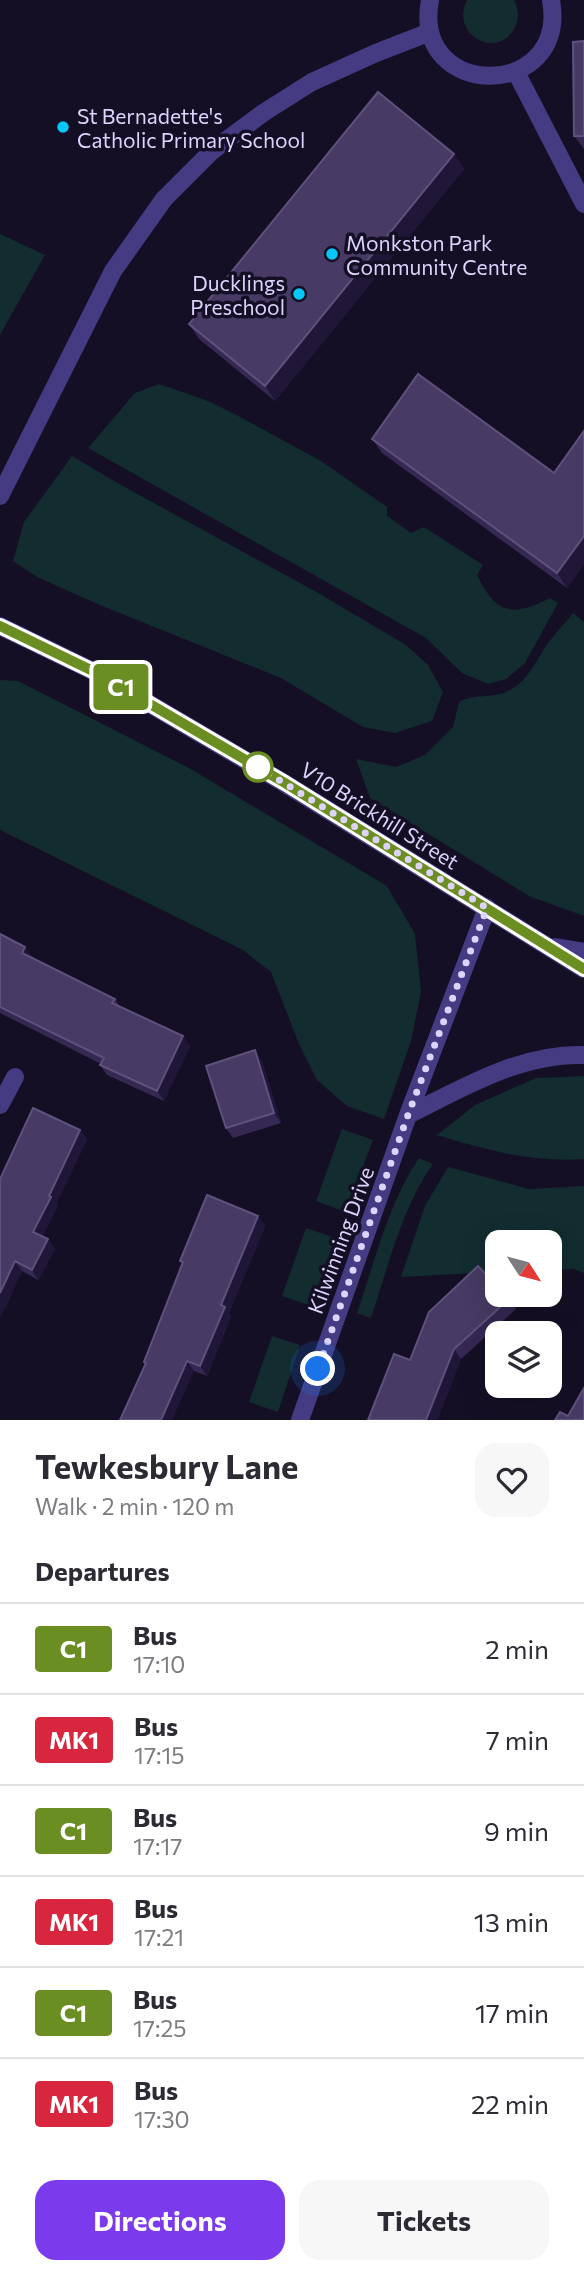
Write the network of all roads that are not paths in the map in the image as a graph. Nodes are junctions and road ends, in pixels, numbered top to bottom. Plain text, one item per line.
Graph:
1 (430, 0) edge
2 (551, 0) edge
3 (430, 32) junction
4 (516, 72) junction
5 (584, 204) edge
6 (0, 496) edge
7 (0, 626) edge
8 (487, 908) junction
9 (548, 946) junction
10 (584, 951) edge
11 (584, 969) edge
12 (584, 1055) edge
13 (15, 1077) dead end
14 (0, 1105) edge
15 (408, 1115) junction
16 (300, 1420) edge

1 - 3 street
2 - 4 street
3 - 4 street
3 - 6 street
4 - 5 street
7 - 8 street, V10 Brickhill Street
8 - 9 street, V10 Brickhill Street
8 - 15 street, Kilwinning Drive
9 - 10 street
9 - 11 street, V10 Brickhill Street
12 - 15 street
13 - 14 street
15 - 16 street, Kilwinning Drive

